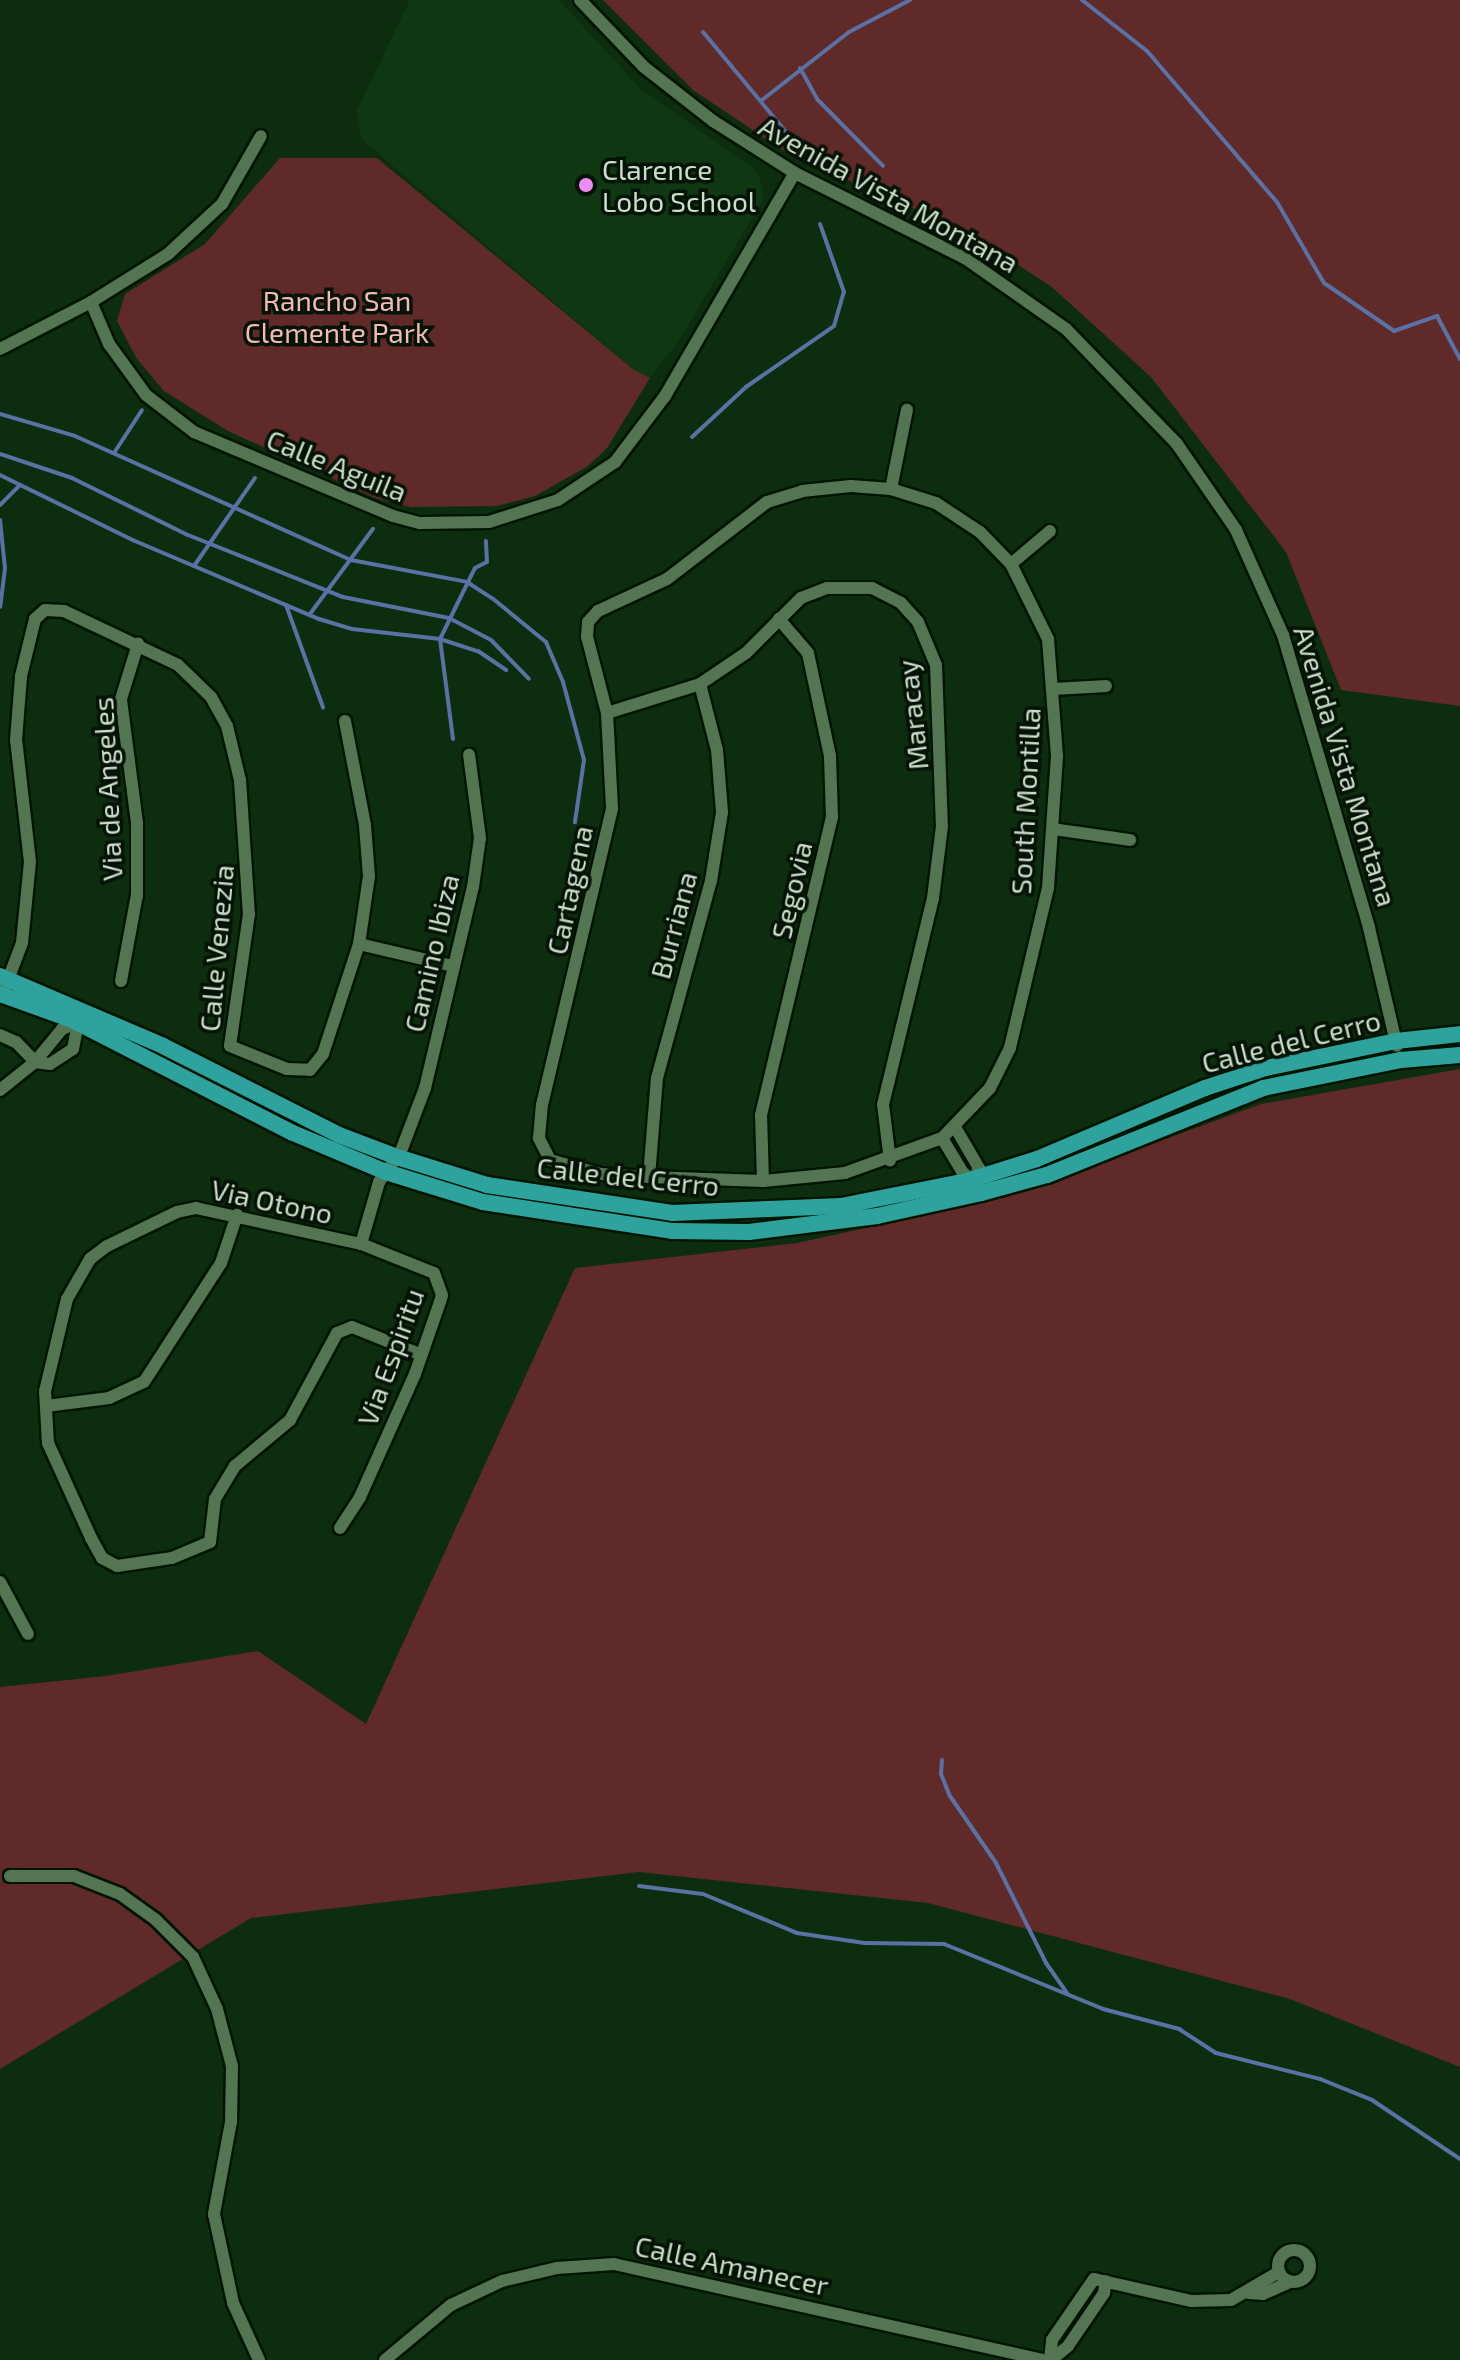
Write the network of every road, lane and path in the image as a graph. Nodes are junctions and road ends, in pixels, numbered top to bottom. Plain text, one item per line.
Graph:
1 (580, 0) edge
2 (261, 136) dead end
3 (795, 173) junction
4 (91, 302) junction
5 (0, 349) edge
6 (907, 410) dead end
7 (891, 489) junction
8 (1050, 531) dead end
9 (1011, 564) junction
10 (779, 619) junction
11 (586, 626) joint
12 (138, 644) junction
13 (700, 684) junction
14 (1106, 686) dead end
15 (1054, 689) junction
16 (607, 713) junction
17 (345, 721) dead end
18 (469, 755) dead end
19 (1053, 829) junction
20 (1130, 840) dead end
21 (359, 944) junction
22 (453, 966) junction
23 (121, 981) dead end
24 (3, 986) edge
25 (81, 1017) junction
26 (1460, 1034) edge
27 (0, 1035) edge
28 (1396, 1041) junction
29 (1460, 1055) edge
30 (1401, 1060) junction
31 (35, 1062) junction
32 (0, 1090) edge
33 (948, 1133) junction
34 (397, 1157) junction
35 (890, 1161) junction
36 (386, 1172) junction
37 (649, 1177) junction
38 (763, 1181) junction
39 (978, 1186) junction
40 (237, 1215) junction
41 (361, 1244) junction
42 (422, 1355) junction
43 (46, 1406) junction
44 (340, 1528) dead end
45 (2, 1589) edge
46 (28, 1634) dead end
47 (10, 1876) dead end
48 (1279, 2272) junction
49 (1106, 2281) junction
50 (1290, 2282) junction
51 (1249, 2293) junction
52 (259, 2360) edge
53 (385, 2360) edge
54 (1043, 2360) edge
55 (1051, 2360) edge

1 - 3 street, Avenida Vista Montana
2 - 4 street
3 - 4 street, Calle Aguila
3 - 28 street, Avenida Vista Montana
4 - 5 street
6 - 7 street
7 - 9 street, South Montilla
7 - 11 street, South Montilla
8 - 9 street
9 - 15 street, South Montilla
10 - 13 street, Maracay
10 - 35 street, Maracay
10 - 38 street, Segovia
11 - 16 street, Cartagena
12 - 21 street, Calle Venezia
12 - 23 street, Via de Angeles
12 - 24 street, Calle Venezia
13 - 16 street, Maracay
13 - 37 street, Burriana
14 - 15 street
15 - 19 street, South Montilla
16 - 37 street, Cartagena
17 - 21 street, Calle Venezia
18 - 22 street, Camino Ibiza
19 - 20 street
19 - 33 street, South Montilla
21 - 22 street
22 - 34 street, Camino Ibiza
24 - 25 main road, Calle del Cerro
25 - 31 street
25 - 31 street
25 - 34 main road, Calle del Cerro
25 - 36 main road, Calle del Cerro
26 - 28 main road, Calle del Cerro
27 - 31 street
28 - 30 street, Avenida Vista Montana
28 - 39 main road, Calle del Cerro
29 - 30 main road, Calle del Cerro
30 - 39 main road, Calle del Cerro
31 - 32 street
33 - 35 street
33 - 39 street
34 - 36 street, Camino Ibiza
34 - 39 main road, Calle del Cerro
35 - 38 street
36 - 39 main road, Calle del Cerro
36 - 41 street, Camino Ibiza
37 - 38 street
40 - 41 street, Via Otono
40 - 43 street
40 - 43 street, Via Otono
41 - 42 street, Via Espiritu
42 - 43 street, Via Otono
42 - 44 street, Via Espiritu
45 - 46 street
47 - 52 street
48 - 50 street
48 - 50 street
48 - 51 street
49 - 51 street
49 - 55 street
49 - 55 street
50 - 51 street
53 - 54 street, Calle Amanecer

